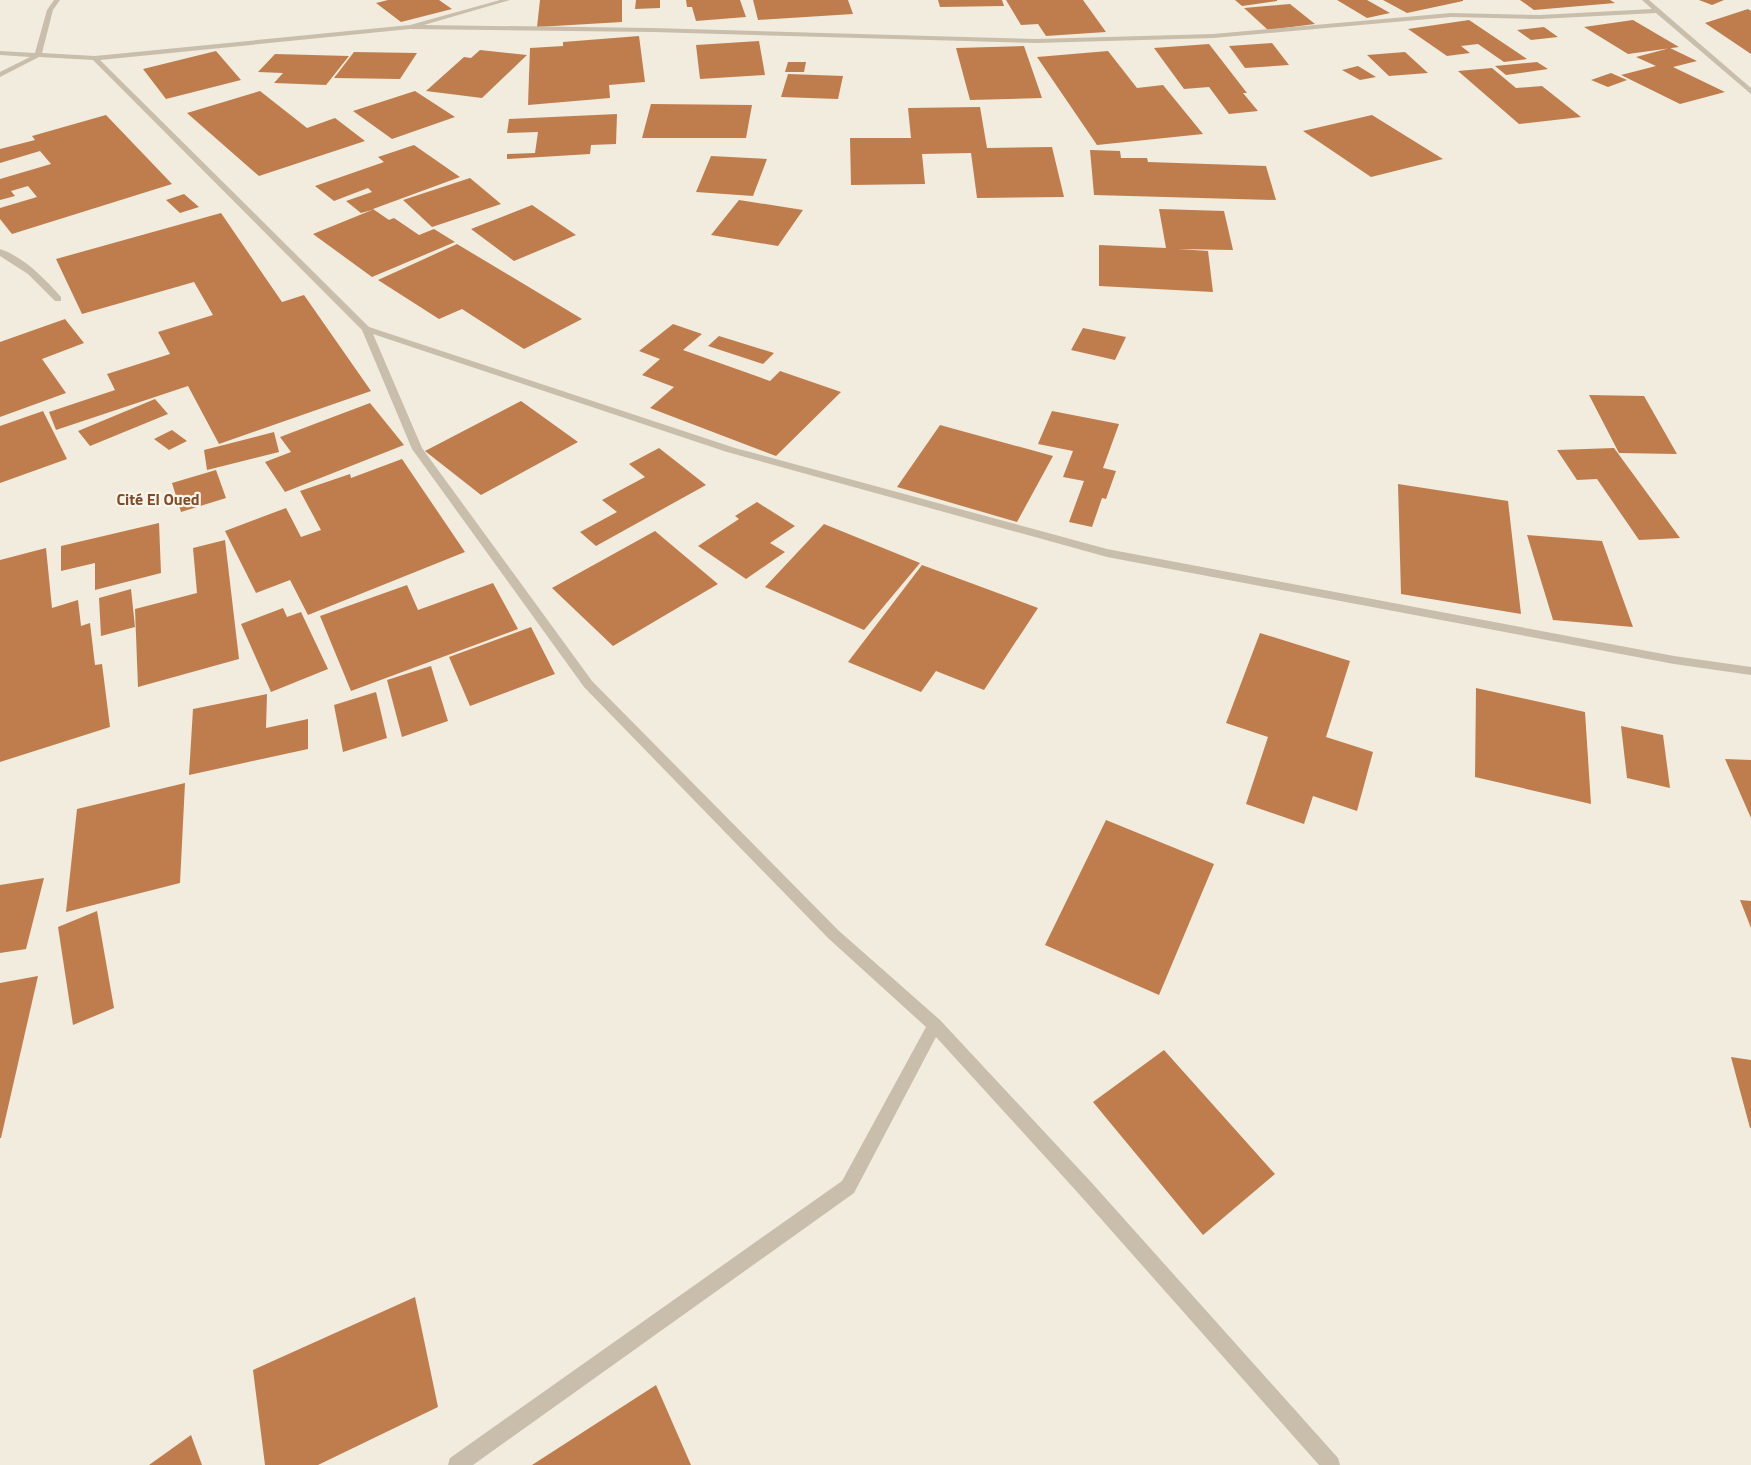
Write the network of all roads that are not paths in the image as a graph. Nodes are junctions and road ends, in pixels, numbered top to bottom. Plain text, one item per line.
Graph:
1 (57, 0) edge
2 (507, 0) edge
3 (1645, 0) edge
4 (1658, 11) junction
5 (410, 27) junction
6 (0, 53) edge
7 (38, 55) junction
8 (95, 58) junction
9 (0, 75) edge
10 (1751, 92) edge
11 (0, 252) edge
12 (58, 299) dead end
13 (366, 329) junction
14 (1751, 671) edge
15 (936, 1025) junction
16 (457, 1465) edge
17 (1330, 1465) edge

1 - 7 street
2 - 5 street
3 - 4 street
4 - 5 street
4 - 10 street
5 - 8 street
6 - 7 street
7 - 8 street
7 - 9 street
8 - 13 street
11 - 12 street
13 - 14 street
13 - 15 street
15 - 16 street
15 - 17 street

